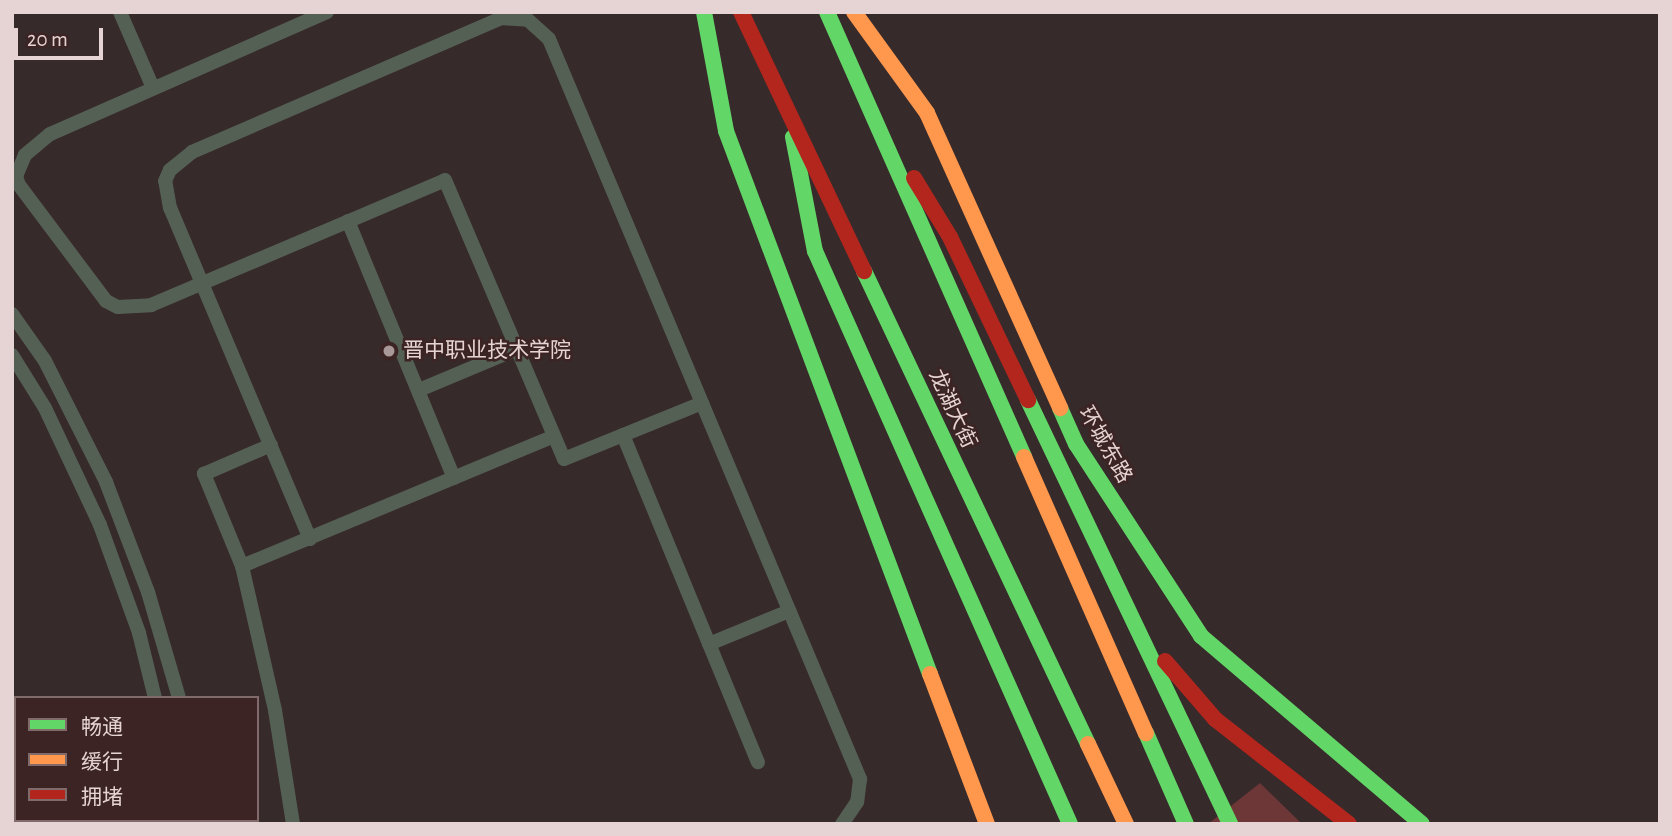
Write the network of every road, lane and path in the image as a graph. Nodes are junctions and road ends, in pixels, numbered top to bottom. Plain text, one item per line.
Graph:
1 (120, 12) edge
2 (327, 12) edge
3 (704, 12) edge
4 (741, 12) edge
5 (827, 12) edge
6 (855, 12) edge
7 (153, 89) junction
8 (866, 102) junction
9 (789, 114) junction
10 (348, 221) junction
11 (202, 283) junction
12 (12, 314) edge
13 (517, 349) junction
14 (12, 355) edge
15 (419, 390) junction
16 (702, 403) junction
17 (623, 435) junction
18 (554, 436) junction
19 (271, 445) junction
20 (454, 478) junction
21 (310, 539) junction
22 (242, 566) junction
23 (789, 611) junction
24 (1129, 621) junction
25 (709, 643) junction
26 (155, 696) edge
27 (178, 696) edge
28 (758, 762) dead end
29 (1050, 778) junction
30 (293, 824) edge
31 (842, 824) edge
32 (986, 824) edge
33 (1051, 824) edge
34 (1070, 824) edge
35 (1126, 824) edge
36 (1186, 824) edge
37 (1230, 824) edge
38 (1349, 824) edge
39 (1422, 824) edge

1 - 7 lane
2 - 7 lane
3 - 32 main road
4 - 9 main road, 龙湖大街
5 - 8 main road
6 - 39 main road, 环城东路
7 - 11 lane
8 - 24 main road
8 - 36 main road
9 - 29 main road
9 - 35 main road, 龙湖大街
10 - 11 lane
10 - 13 lane
10 - 15 lane
11 - 16 lane
11 - 19 lane
12 - 27 lane
13 - 15 lane
13 - 18 lane
14 - 26 lane
15 - 20 lane
16 - 17 lane
16 - 23 lane
17 - 18 lane
17 - 25 lane
18 - 20 lane
19 - 21 lane
19 - 22 lane
20 - 21 lane
21 - 22 lane
22 - 30 lane
23 - 25 lane
23 - 31 lane
24 - 37 main road
24 - 38 main road
25 - 28 lane
29 - 33 main road
29 - 34 main road

